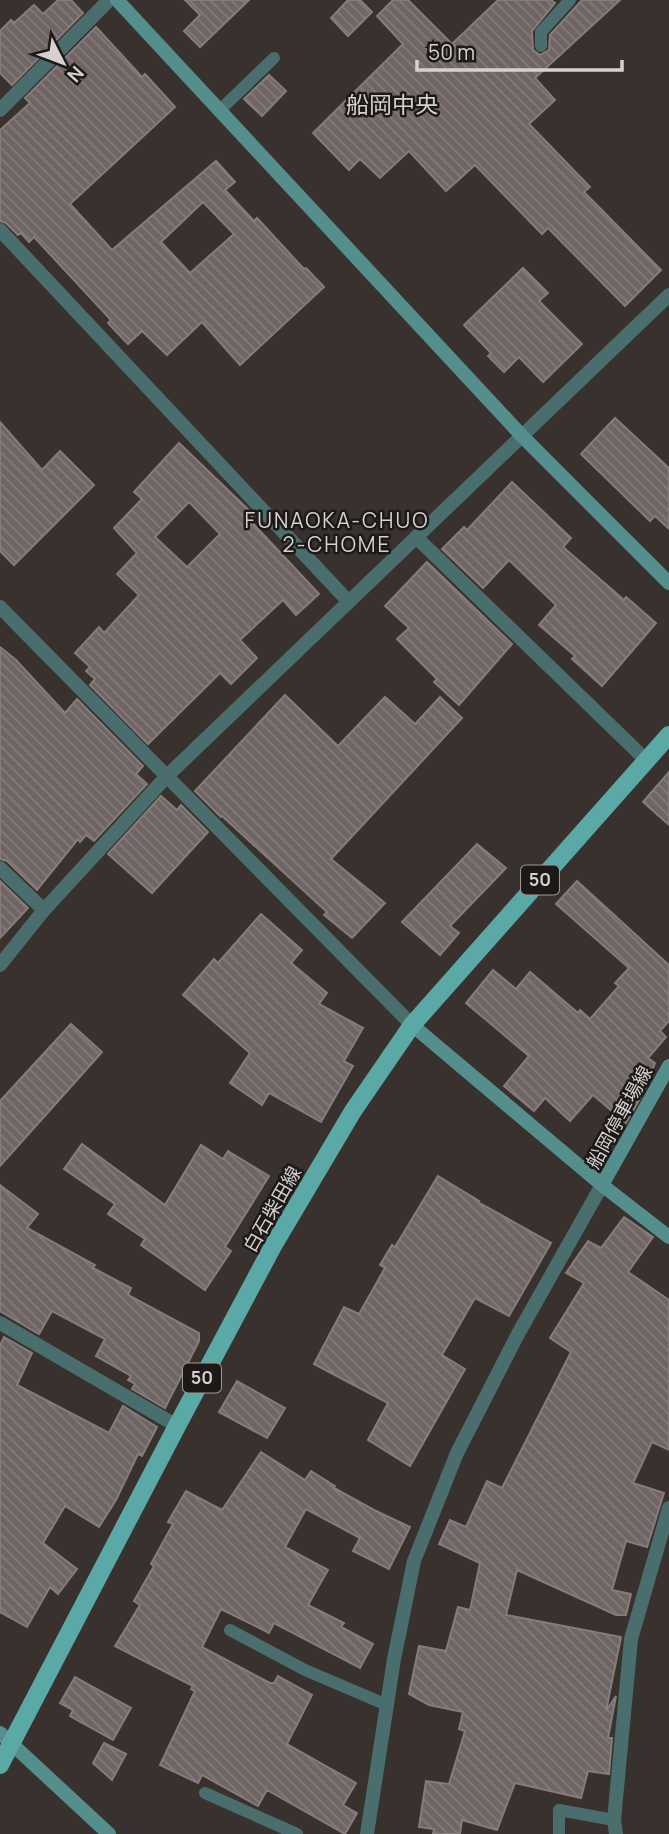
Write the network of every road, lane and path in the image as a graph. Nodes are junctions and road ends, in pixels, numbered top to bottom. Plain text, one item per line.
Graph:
1 (109, 0) edge
2 (117, 0) edge
3 (569, 0) edge
4 (541, 46) dead end
5 (274, 58) dead end
6 (0, 110) edge
7 (219, 111) junction
8 (0, 230) edge
9 (669, 295) edge
10 (523, 437) junction
11 (416, 537) junction
12 (669, 583) edge
13 (349, 602) junction
14 (0, 607) edge
15 (669, 735) edge
16 (646, 760) junction
17 (167, 776) junction
18 (0, 868) edge
19 (44, 910) junction
20 (0, 965) edge
21 (412, 1025) junction
22 (669, 1066) edge
23 (602, 1185) junction
24 (669, 1237) edge
25 (0, 1323) edge
26 (177, 1426) junction
27 (669, 1508) edge
28 (230, 1630) dead end
29 (387, 1706) junction
30 (5, 1737) edge
31 (0, 1765) edge
32 (205, 1793) dead end
33 (615, 1827) edge
34 (109, 1834) edge
35 (297, 1834) edge
36 (367, 1834) edge
37 (559, 1834) edge

1 - 6 street
2 - 7 street
3 - 4 lane
5 - 7 lane
7 - 10 street
8 - 13 street
9 - 10 street
10 - 11 street
10 - 12 street
11 - 13 street
11 - 16 street
13 - 17 street
14 - 17 street
15 - 16 main road, 白石柴田線 / 50
16 - 21 main road, 白石柴田線 / 50
17 - 19 street
17 - 21 street
18 - 19 street
19 - 20 street
21 - 23 street
21 - 26 main road, 白石柴田線 / 50
22 - 23 street, 船岡停車場線
23 - 24 street, 船岡停車場線
23 - 29 street
25 - 26 street
26 - 30 main road, 白石柴田線 / 50
27 - 33 street
28 - 29 lane
29 - 36 street
30 - 31 main road, 白石柴田線 / 50
30 - 34 street
32 - 35 lane
33 - 37 lane

